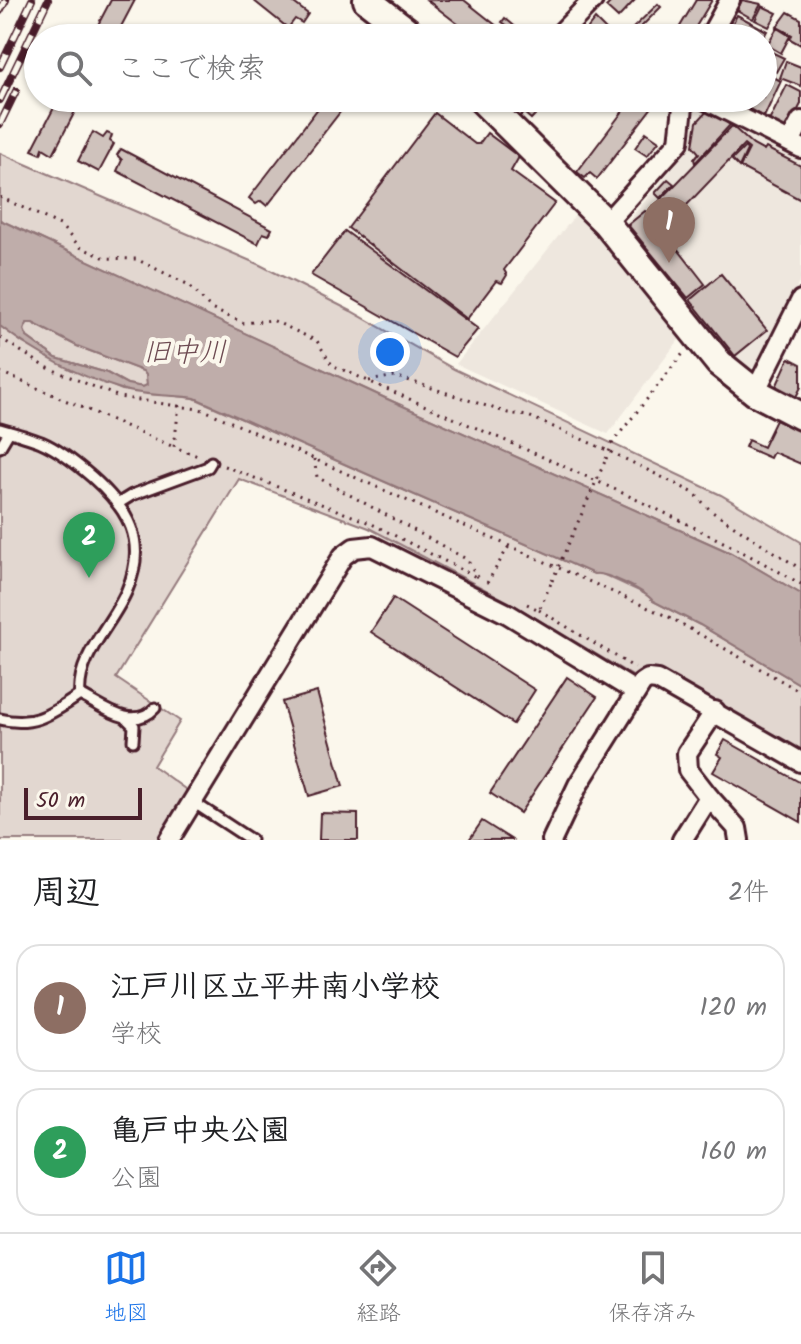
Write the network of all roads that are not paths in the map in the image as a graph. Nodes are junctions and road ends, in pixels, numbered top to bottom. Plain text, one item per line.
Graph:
1 (367, 0) edge
2 (593, 0) edge
3 (730, 0) edge
4 (398, 24) edge
5 (570, 24) edge
6 (717, 24) edge
7 (500, 112) edge
8 (682, 112) edge
9 (730, 112) edge
10 (801, 121) edge
11 (796, 145) edge
12 (606, 223) junction
13 (801, 300) edge
14 (755, 392) junction
15 (801, 416) edge
16 (4, 430) edge
17 (0, 447) edge
18 (211, 462) road end
19 (119, 503) junction
20 (642, 685) junction
21 (80, 695) junction
22 (155, 708) dead end
23 (715, 711) junction
24 (0, 719) edge
25 (127, 719) junction
26 (133, 741) dead end
27 (801, 762) edge
28 (709, 797) junction
29 (193, 802) junction
30 (169, 840) edge
31 (251, 840) edge
32 (552, 840) edge
33 (682, 840) edge
34 (739, 840) edge

1 - 4 street
2 - 5 street
3 - 6 street
7 - 12 street
8 - 12 street
9 - 11 street
10 - 11 street
12 - 14 street
13 - 14 street
14 - 15 street
16 - 17 lane
16 - 19 lane
18 - 19 lane
19 - 21 lane
20 - 23 street
20 - 29 street
20 - 32 street
21 - 24 lane
21 - 25 lane
22 - 25 lane
23 - 27 street
23 - 28 street
25 - 26 lane
28 - 33 street
28 - 34 street
29 - 30 street
29 - 31 lane

